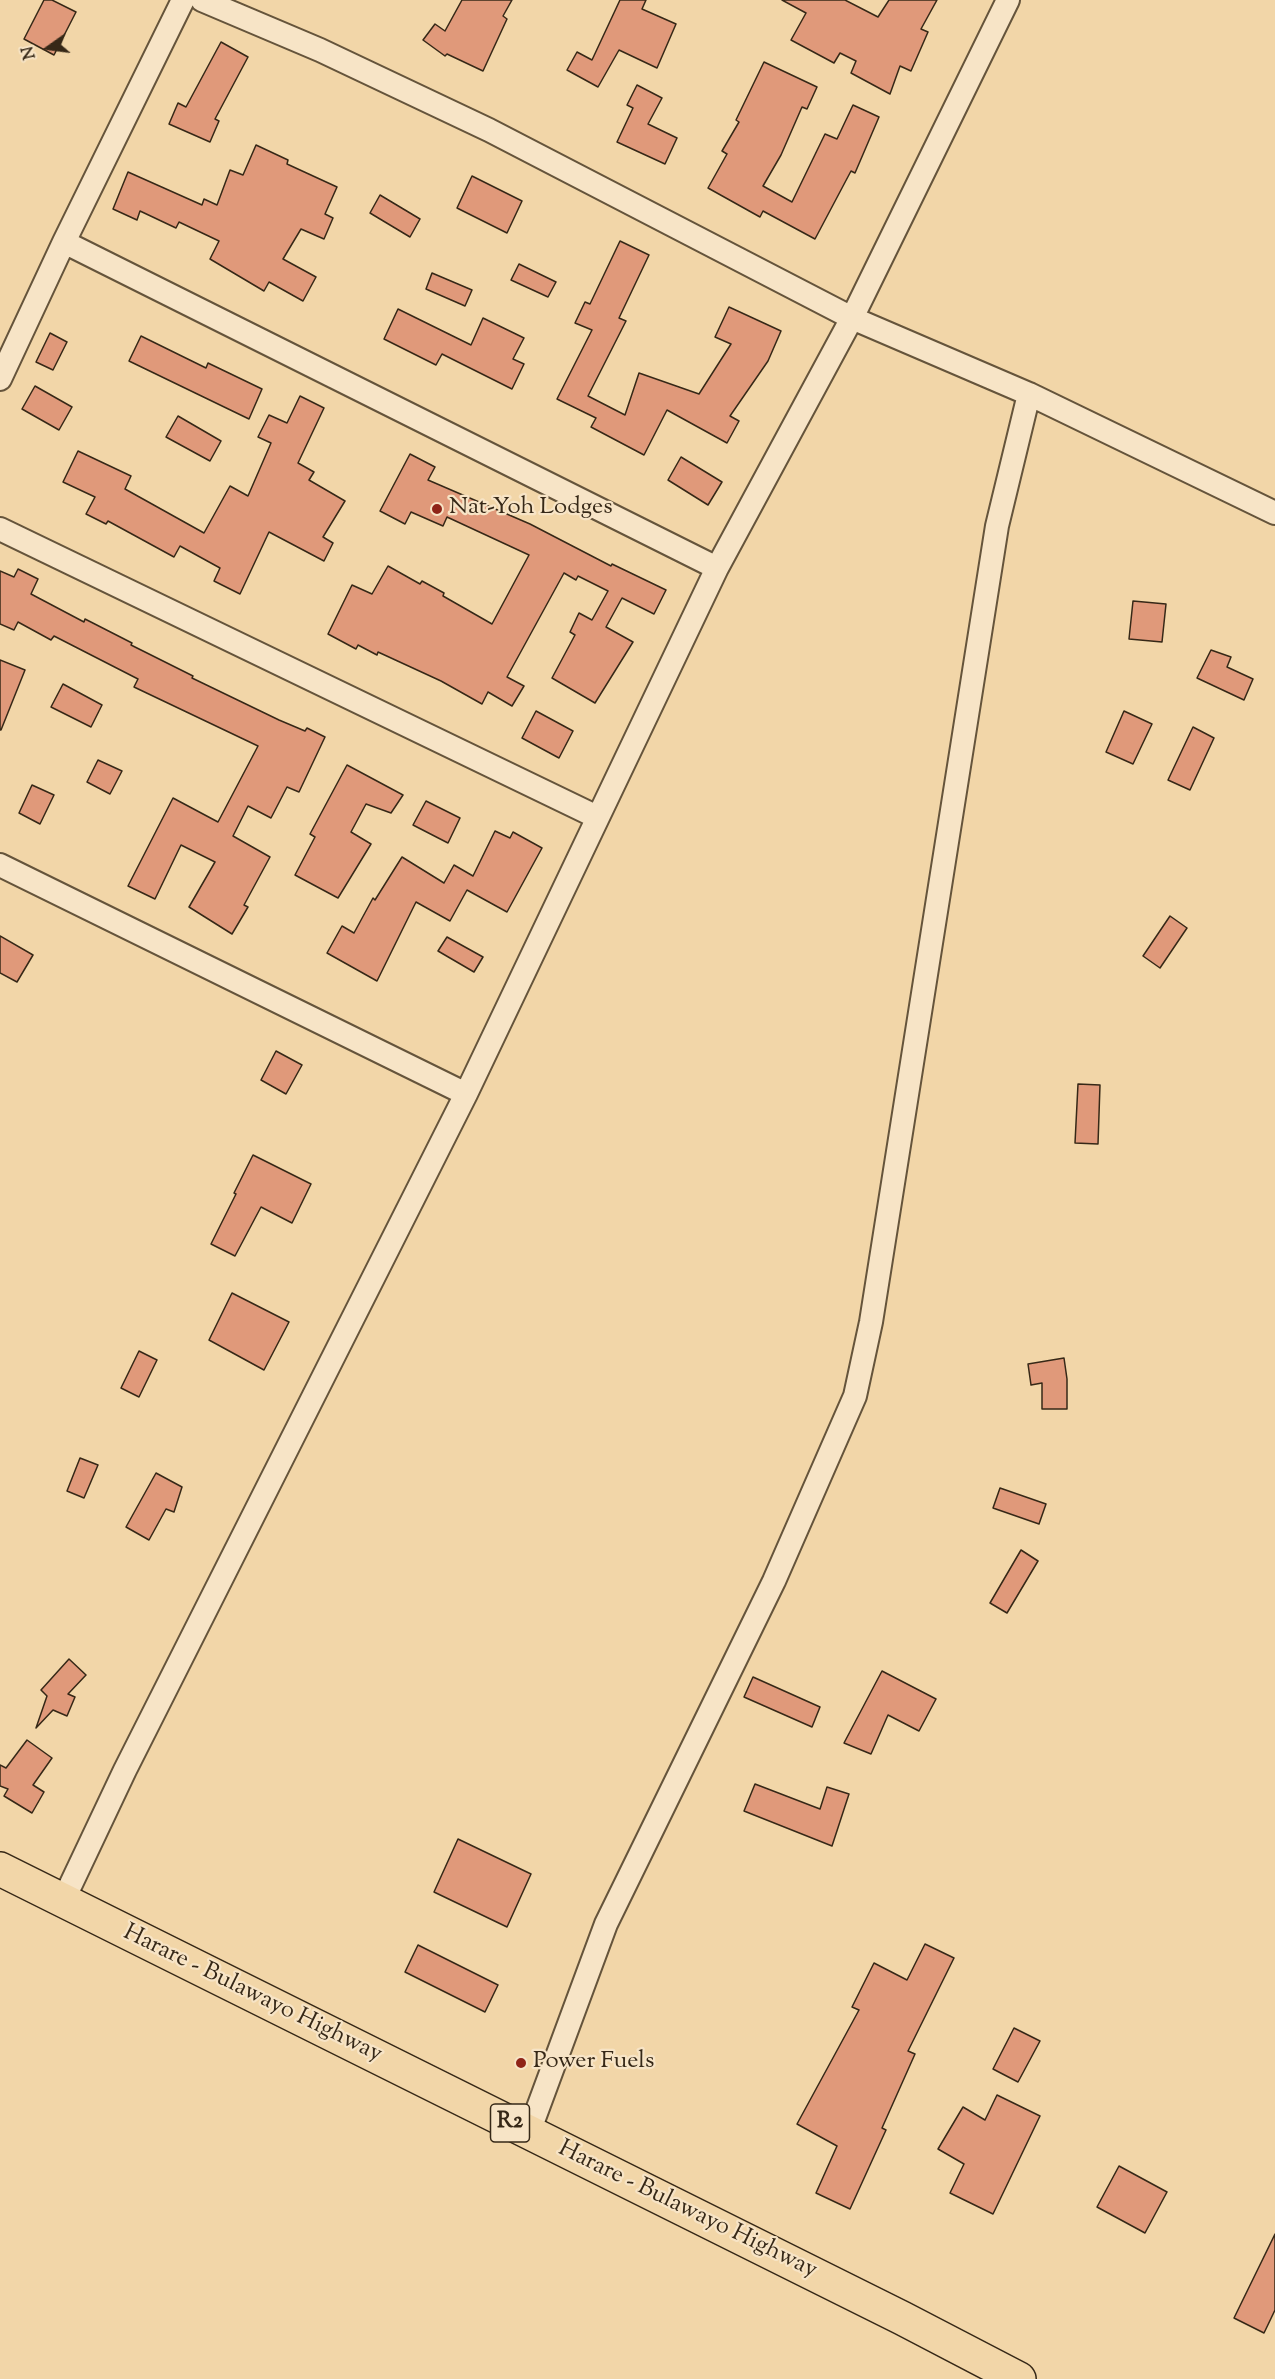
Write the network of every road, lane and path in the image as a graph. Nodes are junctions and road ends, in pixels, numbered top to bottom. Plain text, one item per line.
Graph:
1 (183, 0) edge
2 (202, 0) edge
3 (1008, 0) edge
4 (64, 242) junction
5 (852, 318) junction
6 (0, 379) edge
7 (1029, 394) junction
8 (1275, 513) edge
9 (0, 529) edge
10 (717, 568) junction
11 (597, 817) junction
12 (0, 865) edge
13 (466, 1094) junction
14 (0, 1869) edge
15 (63, 1901) junction
16 (529, 2132) junction
17 (1019, 2379) edge

1 - 4 street
2 - 5 street
3 - 5 street
4 - 6 street
4 - 10 street
5 - 7 street
5 - 10 street
7 - 8 street
7 - 16 street
9 - 11 street
10 - 11 street
11 - 13 street
12 - 13 street
13 - 15 street
14 - 15 highway, Harare - Bulawayo Highway / R2
15 - 16 highway, Harare - Bulawayo Highway / R2
16 - 17 highway, Harare - Bulawayo Highway / R2

